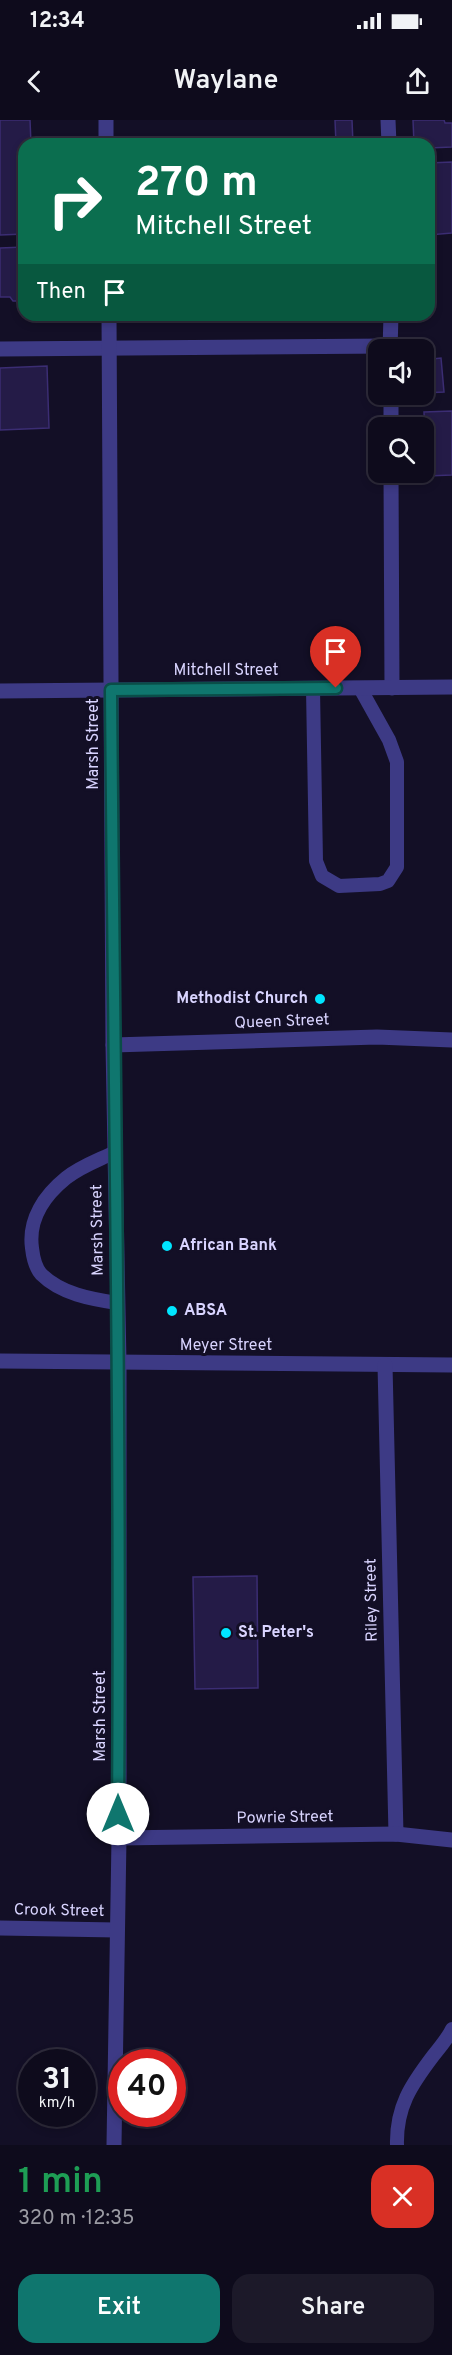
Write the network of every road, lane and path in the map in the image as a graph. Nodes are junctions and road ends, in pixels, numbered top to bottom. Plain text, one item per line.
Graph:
1 (106, 120) edge
2 (388, 120) edge
3 (106, 138) edge
4 (389, 138) edge
5 (109, 321) edge
6 (391, 321) edge
7 (390, 339) edge
8 (110, 348) junction
9 (368, 348) edge
10 (0, 349) edge
11 (391, 483) edge
12 (452, 687) edge
13 (360, 688) junction
14 (392, 688) junction
15 (313, 689) junction
16 (0, 690) edge
17 (111, 690) junction
18 (452, 1040) edge
19 (114, 1045) junction
20 (115, 1152) junction
21 (117, 1303) junction
22 (0, 1361) edge
23 (119, 1364) junction
24 (385, 1365) junction
25 (452, 1365) edge
26 (396, 1834) junction
27 (118, 1838) junction
28 (452, 1840) edge
29 (0, 1928) edge
30 (117, 1930) junction
31 (452, 2029) edge
32 (114, 2145) edge
33 (397, 2145) edge

1 - 3 street
2 - 4 street
5 - 8 street, Marsh Street
6 - 7 street
8 - 9 street
8 - 10 street
8 - 17 street, Marsh Street
11 - 14 street
12 - 14 street, Mitchell Street
13 - 14 street, Mitchell Street
13 - 15 street, Mitchell Street
13 - 15 lane
15 - 17 street, Mitchell Street
16 - 17 street, Mitchell Street
17 - 19 street, Marsh Street
18 - 19 street, Queen Street
19 - 20 street, Marsh Street
20 - 21 street, Marsh Street
20 - 21 lane
21 - 23 street, Marsh Street
22 - 23 street, Meyer Street
23 - 24 street, Meyer Street
23 - 27 street, Marsh Street
24 - 25 street, Meyer Street
24 - 26 street, Riley Street
26 - 27 street, Powrie Street
26 - 28 street, Powrie Street
27 - 30 street, Marsh Street
29 - 30 street, Crook Street
30 - 32 street, Marsh Street
31 - 33 lane

